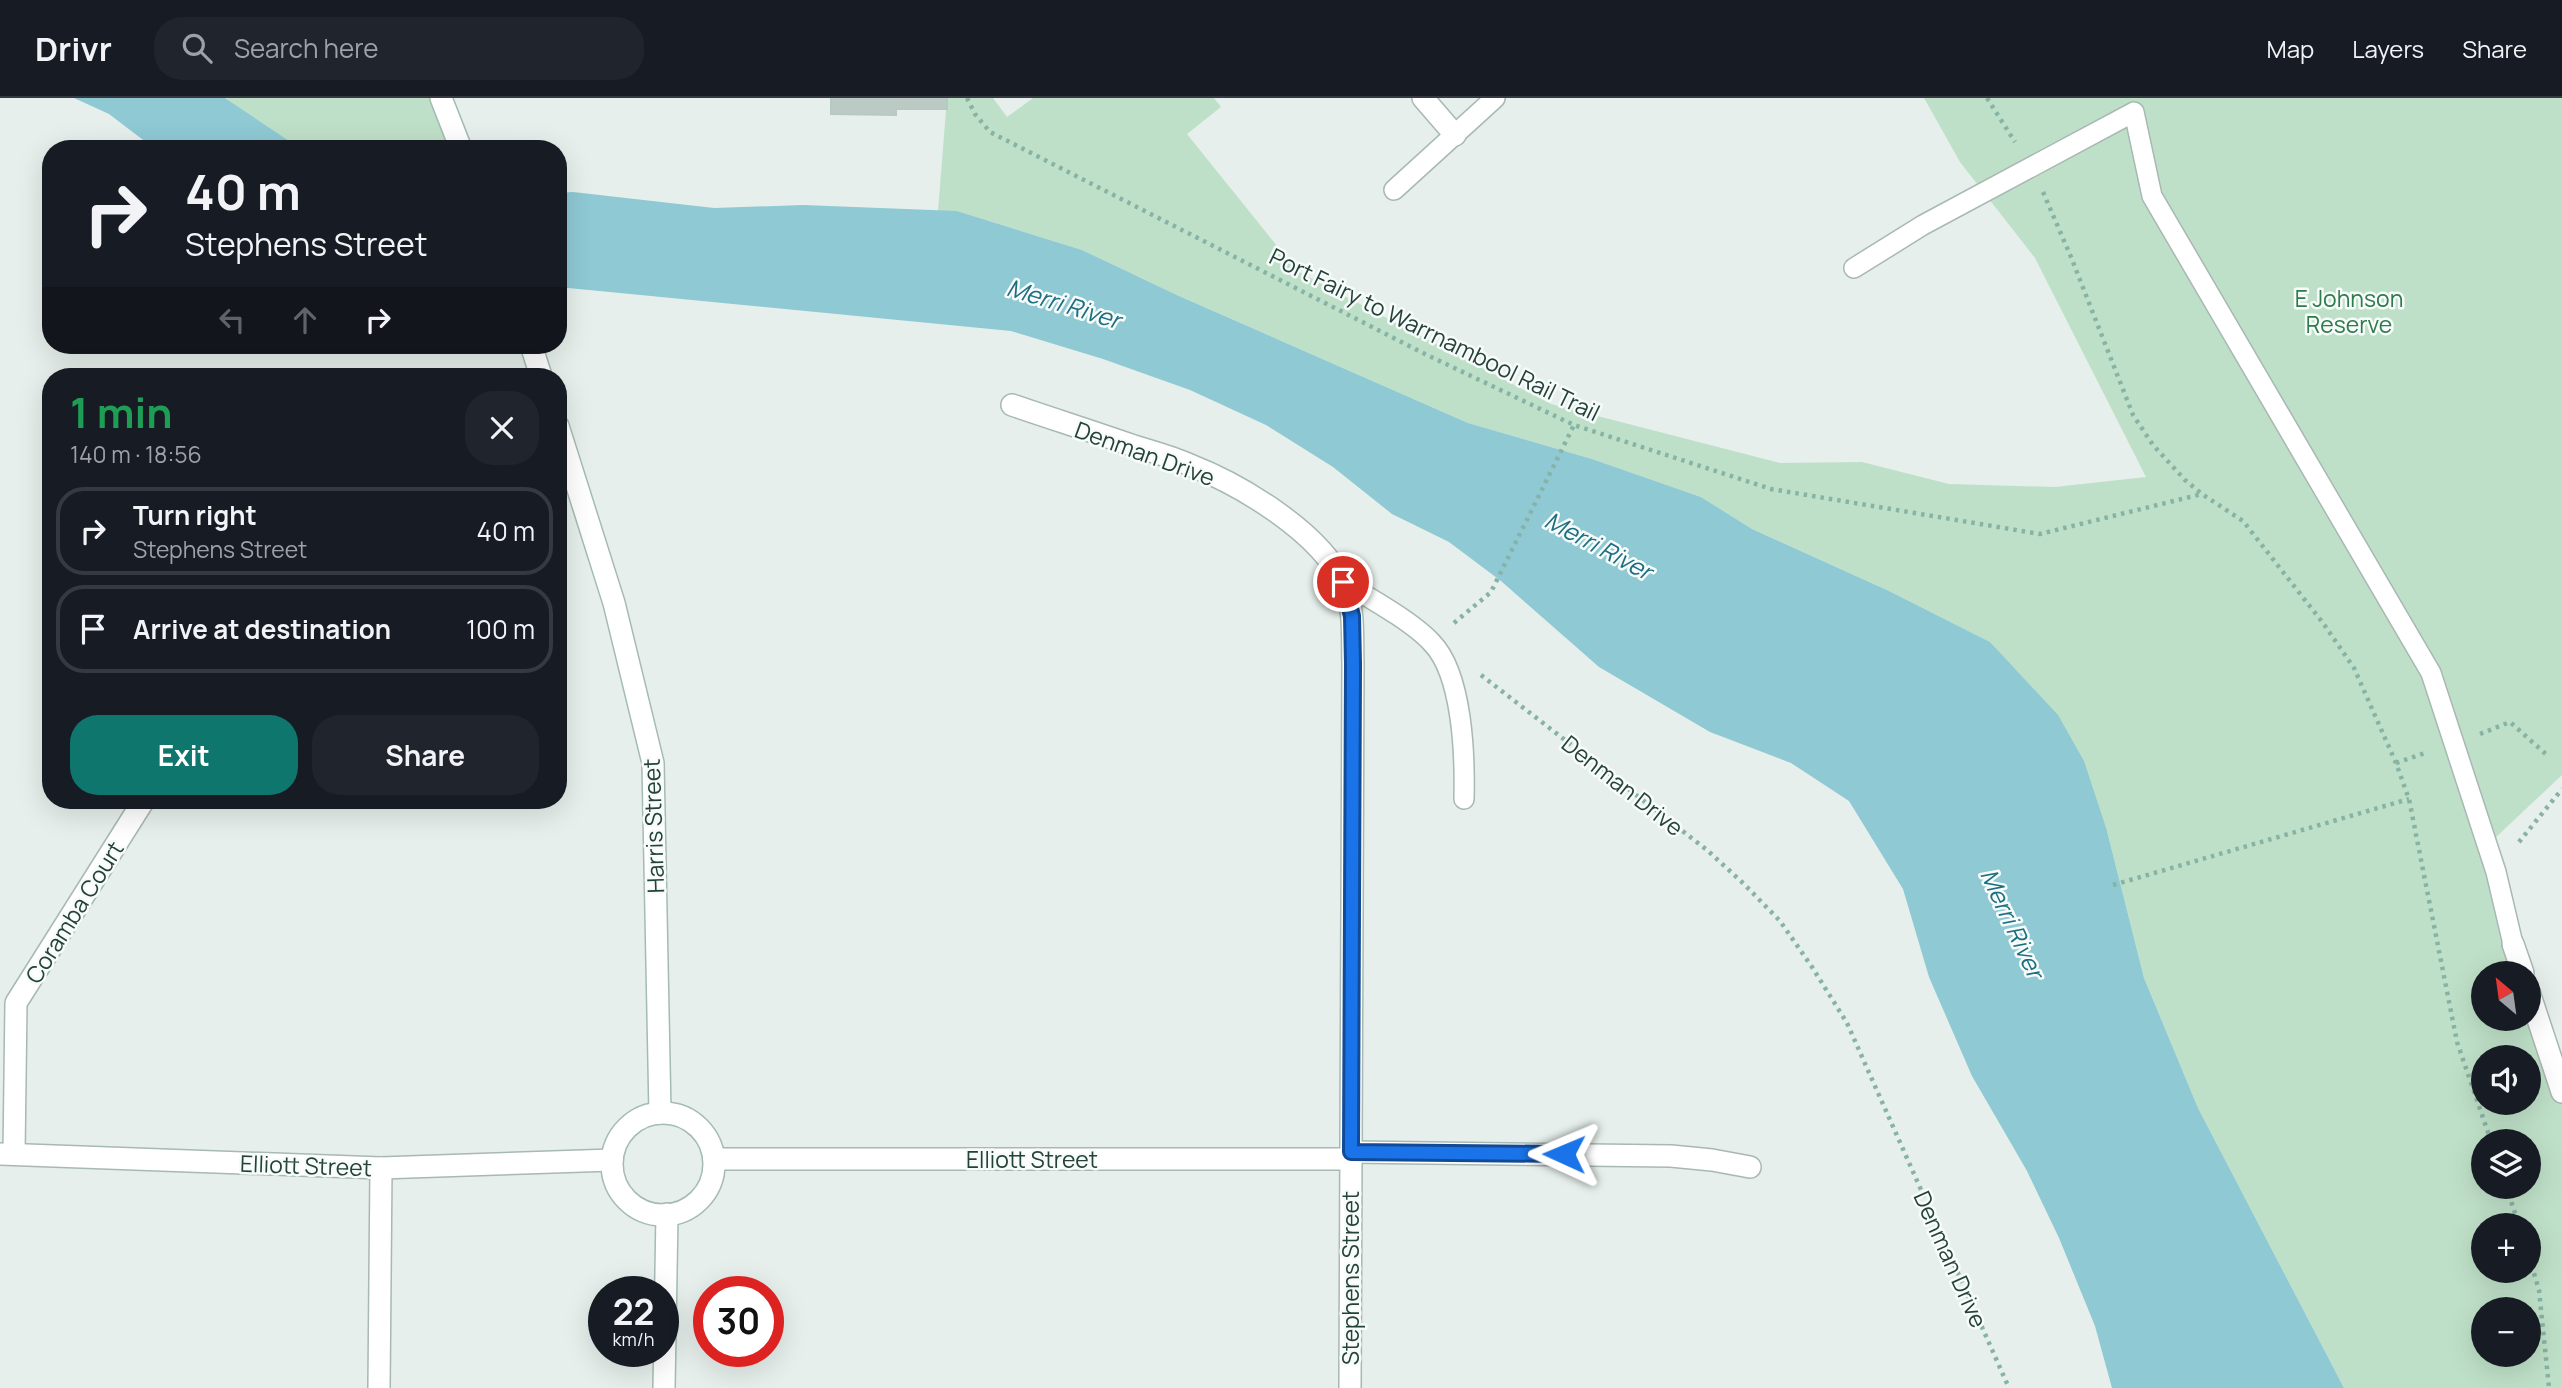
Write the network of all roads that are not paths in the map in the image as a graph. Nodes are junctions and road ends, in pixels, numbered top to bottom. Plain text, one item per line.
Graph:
1 (441, 98) edge
2 (1423, 98) edge
3 (1495, 98) edge
4 (1455, 135) junction
5 (458, 140) edge
6 (1394, 190) dead end
7 (1854, 268) dead end
8 (1012, 405) dead end
9 (567, 454) edge
10 (1343, 582) junction
11 (1464, 799) dead end
12 (138, 809) edge
13 (2513, 944) joint
14 (2519, 961) edge
15 (2541, 1028) edge
16 (2562, 1092) edge
17 (660, 1113) junction
18 (7, 1154) edge
19 (1350, 1156) junction
20 (714, 1159) junction
21 (611, 1160) junction
22 (1750, 1167) dead end
23 (381, 1168) junction
24 (667, 1214) junction
25 (379, 1388) edge
26 (664, 1388) edge
27 (1350, 1388) edge

1 - 5 street
2 - 4 street
3 - 4 lane
4 - 6 lane
7 - 13 lane
8 - 10 street, Denman Drive
9 - 17 street, Harris Street
10 - 11 lane, Denman Drive
10 - 19 street, Stephens Street
12 - 18 street, Coramba Court
13 - 14 street
15 - 16 street
17 - 20 street
17 - 21 street
18 - 23 street, Elliott Street
19 - 20 street, Elliott Street
19 - 22 street, Elliott Street
19 - 27 street, Stephens Street
20 - 24 street
21 - 23 street, Elliott Street
21 - 24 street
23 - 25 street
24 - 26 street

